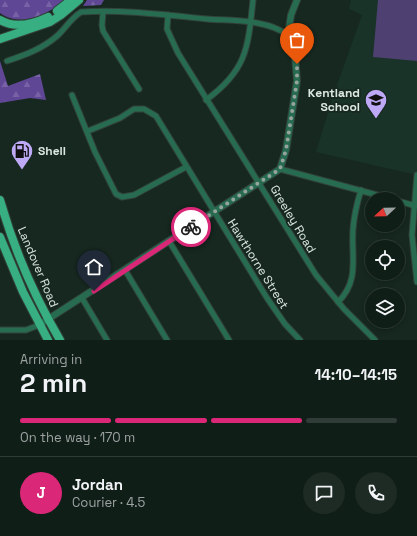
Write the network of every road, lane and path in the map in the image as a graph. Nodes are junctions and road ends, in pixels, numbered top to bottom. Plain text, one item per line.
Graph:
1 (70, 0) edge
2 (79, 0) edge
3 (253, 0) edge
4 (297, 0) edge
5 (103, 12) junction
6 (168, 15) junction
7 (0, 20) edge
8 (251, 23) junction
9 (288, 35) junction
10 (0, 39) edge
11 (7, 61) dead end
12 (139, 89) dead end
13 (72, 95) dead end
14 (206, 100) junction
15 (88, 131) junction
16 (186, 166) junction
17 (280, 169) junction
18 (417, 175) edge
19 (260, 183) junction
20 (361, 190) junction
21 (368, 192) edge
22 (0, 200) edge
23 (405, 203) edge
24 (416, 206) edge
25 (214, 212) junction
26 (2, 216) edge
27 (0, 237) edge
28 (169, 241) junction
29 (125, 270) junction
30 (417, 282) edge
31 (82, 298) junction
32 (338, 302) junction
33 (48, 319) junction
34 (39, 325) junction
35 (0, 330) edge
36 (48, 340) edge
37 (60, 340) edge
38 (107, 340) edge
39 (167, 340) edge
40 (229, 340) edge
41 (300, 340) edge
42 (375, 340) edge

1 - 7 main road
2 - 10 main road
3 - 8 street
4 - 9 street
5 - 6 street
5 - 11 street
5 - 12 street
6 - 8 street
6 - 14 street, Greeley Road
8 - 9 street
8 - 14 street
9 - 17 street
13 - 15 street
14 - 19 street, Greeley Road
15 - 16 street, Hawthorne Street
15 - 16 street
16 - 25 street, Hawthorne Street
17 - 19 street
17 - 20 street
18 - 24 street
19 - 25 street
19 - 32 street, Greeley Road
20 - 21 street
20 - 32 street
22 - 26 main road, Landover Road
23 - 24 street
24 - 30 street
25 - 28 street
25 - 41 street, Hawthorne Street
26 - 33 main road, Landover Road
27 - 34 main road, Landover Road
28 - 29 street
28 - 40 street
29 - 31 street
29 - 39 street
31 - 33 street
31 - 38 street
32 - 42 street, Greeley Road
33 - 34 street
33 - 37 main road, Landover Road
34 - 35 street
34 - 36 main road, Landover Road

